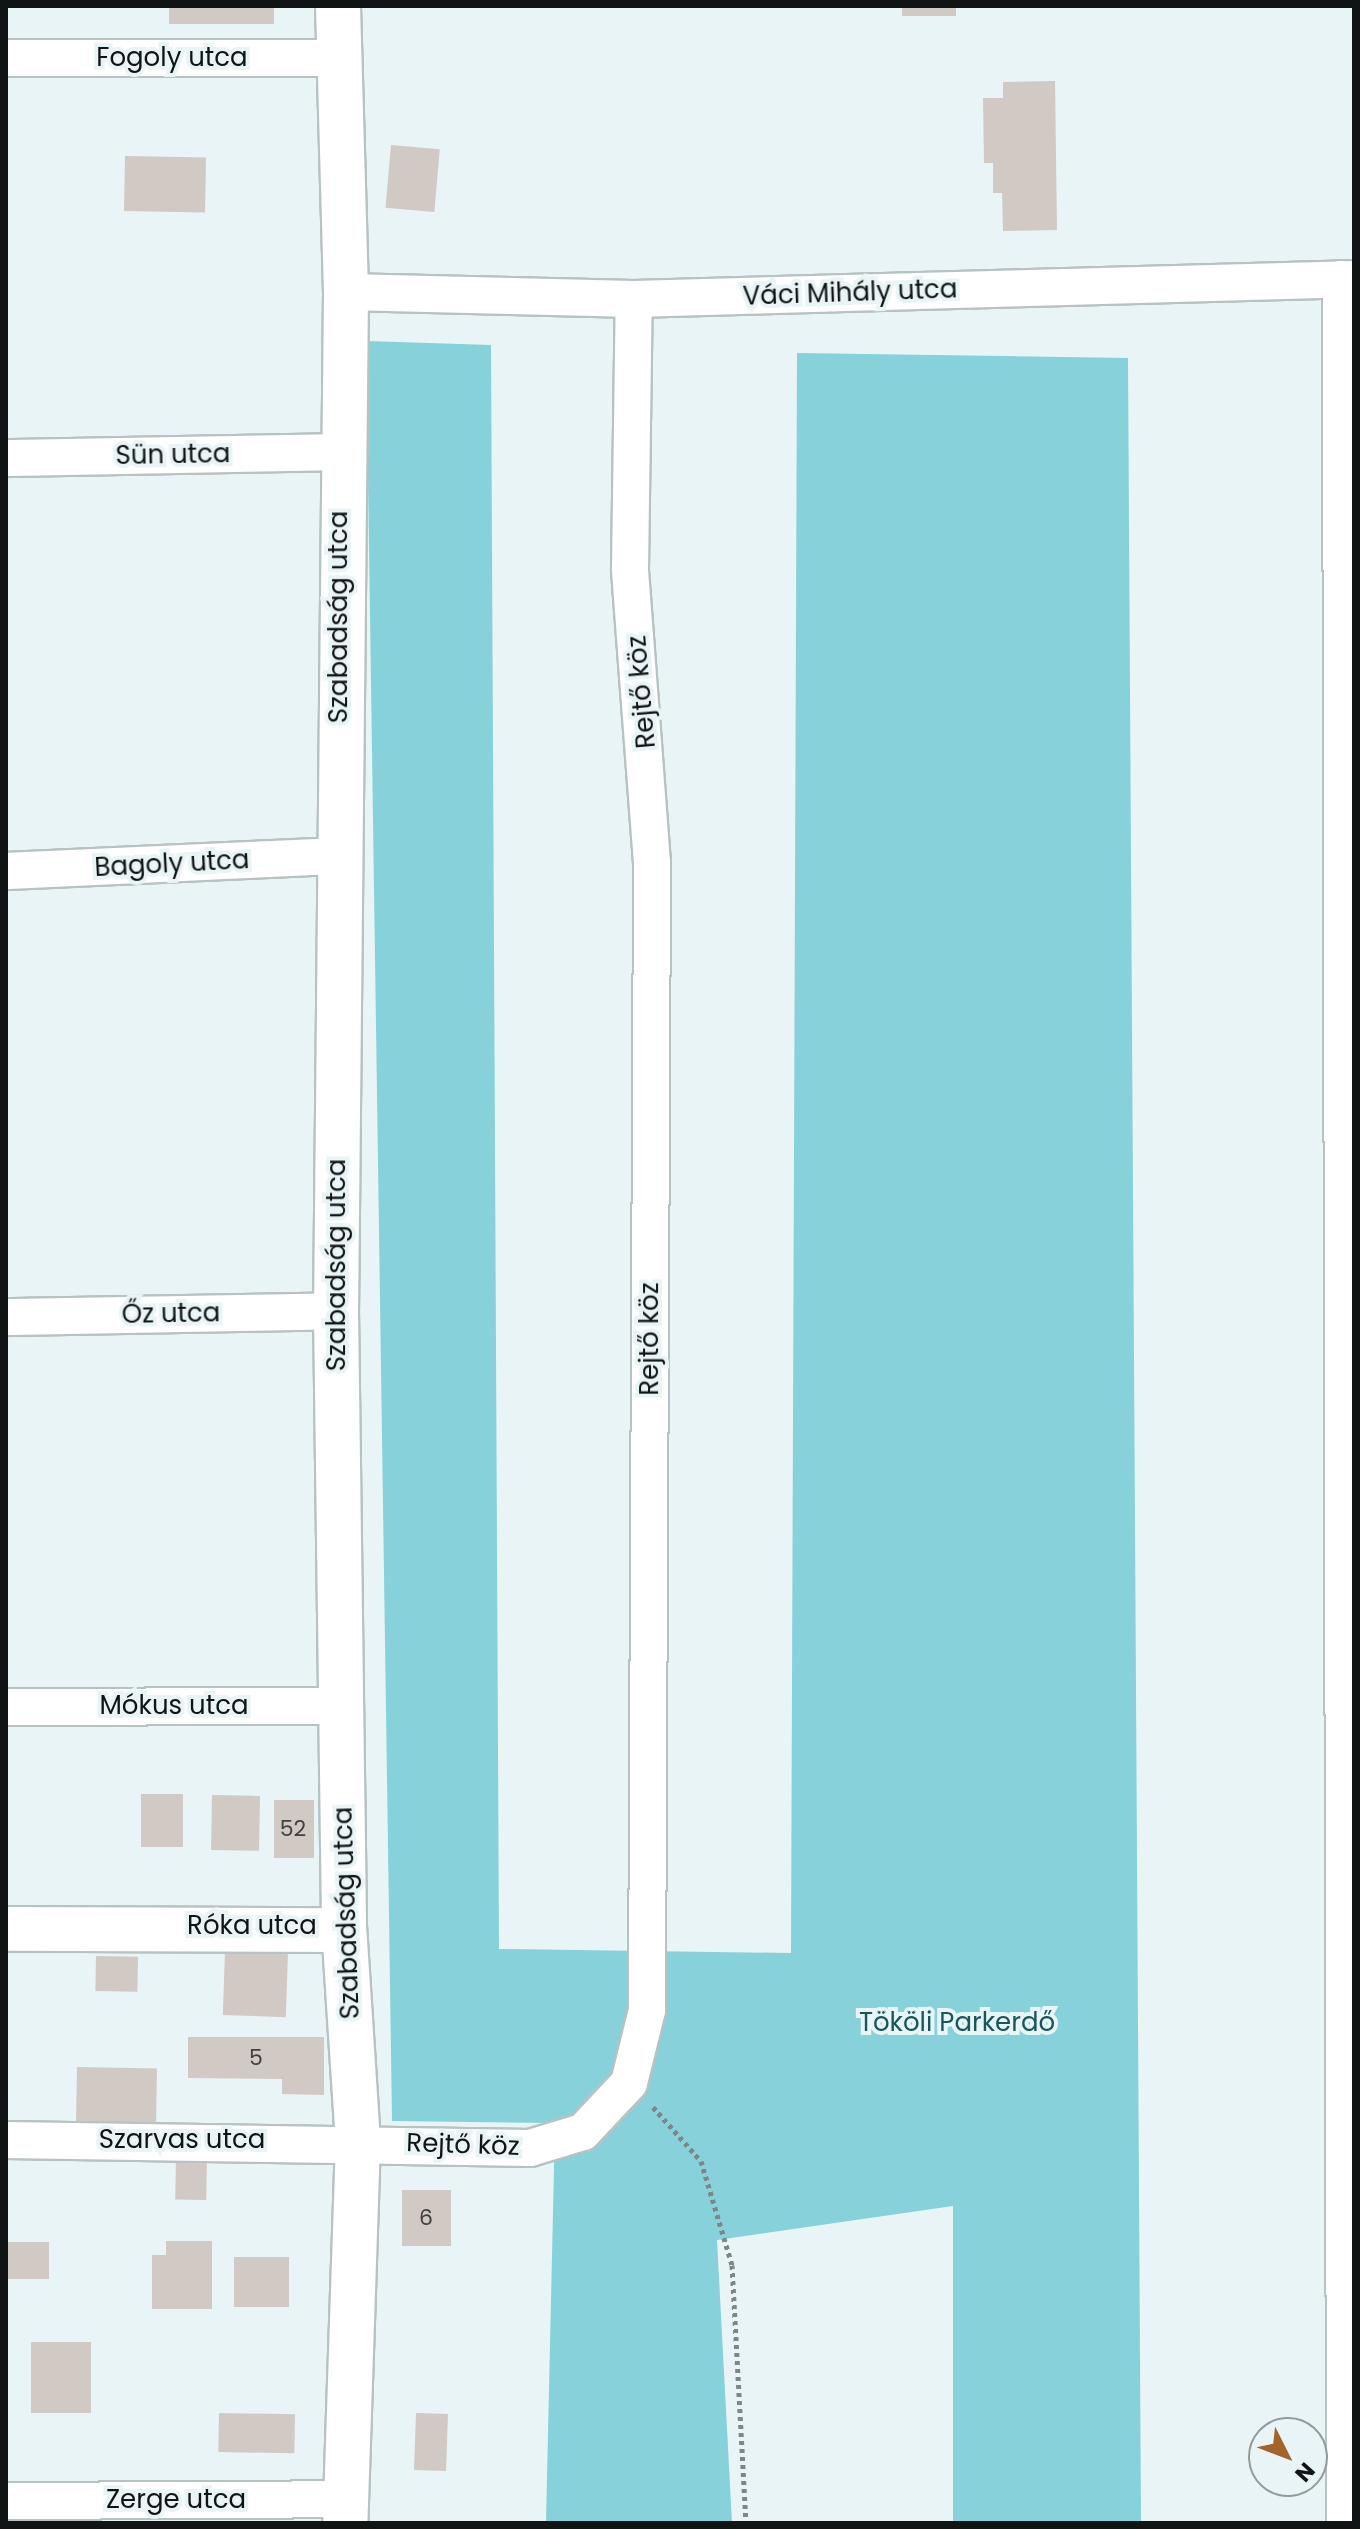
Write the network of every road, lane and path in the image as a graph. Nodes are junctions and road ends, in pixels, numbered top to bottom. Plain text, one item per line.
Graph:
1 (338, 6) edge
2 (6, 58) edge
3 (337, 58) junction
4 (1347, 279) edge
5 (346, 292) junction
6 (634, 299) junction
7 (340, 452) junction
8 (6, 458) edge
9 (338, 856) junction
10 (6, 871) edge
11 (336, 1311) junction
12 (6, 1317) edge
13 (343, 1706) junction
14 (6, 1707) edge
15 (6, 1925) edge
16 (344, 1926) junction
17 (6, 1933) edge
18 (629, 2083) junction
19 (6, 2140) edge
20 (358, 2141) junction
21 (6, 2501) edge
22 (346, 2511) edge
23 (746, 2523) edge
24 (1345, 2523) edge

1 - 3 street, Szabadság utca
2 - 3 street, Fogoly utca
3 - 5 street, Szabadság utca
4 - 6 street, Váci Mihály utca
4 - 24 street
5 - 6 street, Váci Mihály utca
5 - 7 street, Szabadság utca
6 - 18 street, Rejtő köz
7 - 8 street, Sün utca
7 - 9 street, Szabadság utca
9 - 10 street, Bagoly utca
9 - 11 street, Szabadság utca
11 - 12 street, Őz utca
11 - 13 street, Szabadság utca
13 - 14 street, Mókus utca
13 - 16 street, Szabadság utca
15 - 16 street, Róka utca
16 - 17 street, Róka utca
16 - 20 street, Szabadság utca
18 - 20 street, Rejtő köz
18 - 23 path
19 - 20 street, Szarvas utca
20 - 22 street, Szabadság utca
21 - 22 street, Zerge utca

